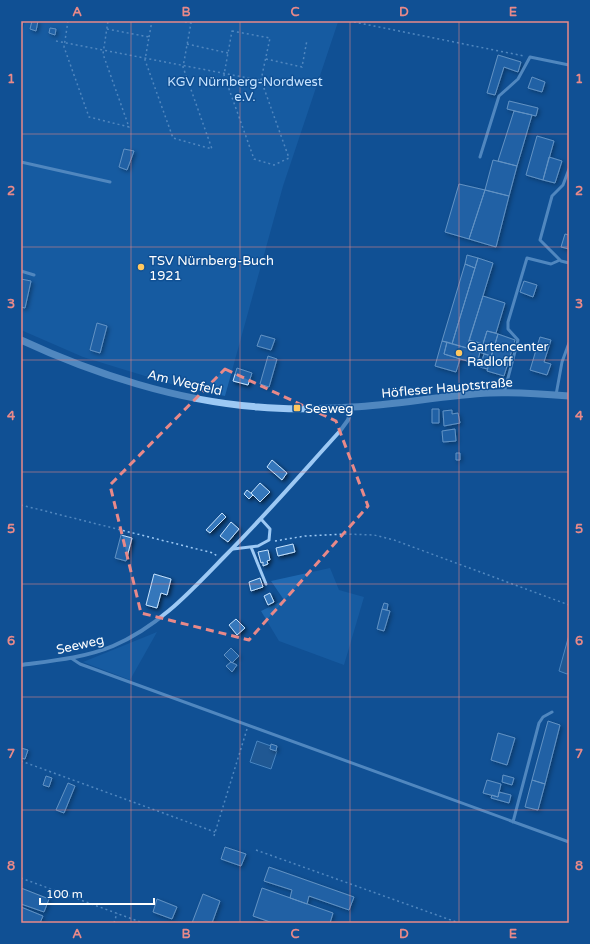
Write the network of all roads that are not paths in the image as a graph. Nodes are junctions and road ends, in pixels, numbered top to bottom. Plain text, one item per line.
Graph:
1 (22, 21) edge
2 (21, 25) edge
3 (569, 65) edge
4 (480, 157) dead end
5 (21, 162) edge
6 (569, 169) edge
7 (110, 182) dead end
8 (560, 260) junction
9 (569, 263) edge
10 (21, 271) edge
11 (34, 276) dead end
12 (21, 340) edge
13 (569, 343) edge
14 (504, 393) junction
15 (556, 395) junction
16 (569, 396) edge
17 (352, 407) junction
18 (261, 519) junction
19 (251, 547) junction
20 (232, 549) junction
21 (266, 584) dead end
22 (71, 658) junction
23 (21, 665) edge
24 (552, 712) dead end
25 (513, 822) junction
26 (569, 842) edge

1 - 2 lane
3 - 4 lane
5 - 7 lane
6 - 8 lane
8 - 9 lane
8 - 14 lane
10 - 11 lane
12 - 17 street, Am Wegfeld
13 - 15 lane
14 - 15 street, Höfleser Hauptstraße
14 - 17 street, Höfleser Hauptstraße
15 - 16 street, Höfleser Hauptstraße
17 - 18 street, Seeweg
18 - 19 lane
18 - 20 street, Seeweg
19 - 20 lane
19 - 21 lane
20 - 22 street, Seeweg
22 - 23 street, Seeweg
22 - 25 lane
24 - 25 lane
25 - 26 lane

